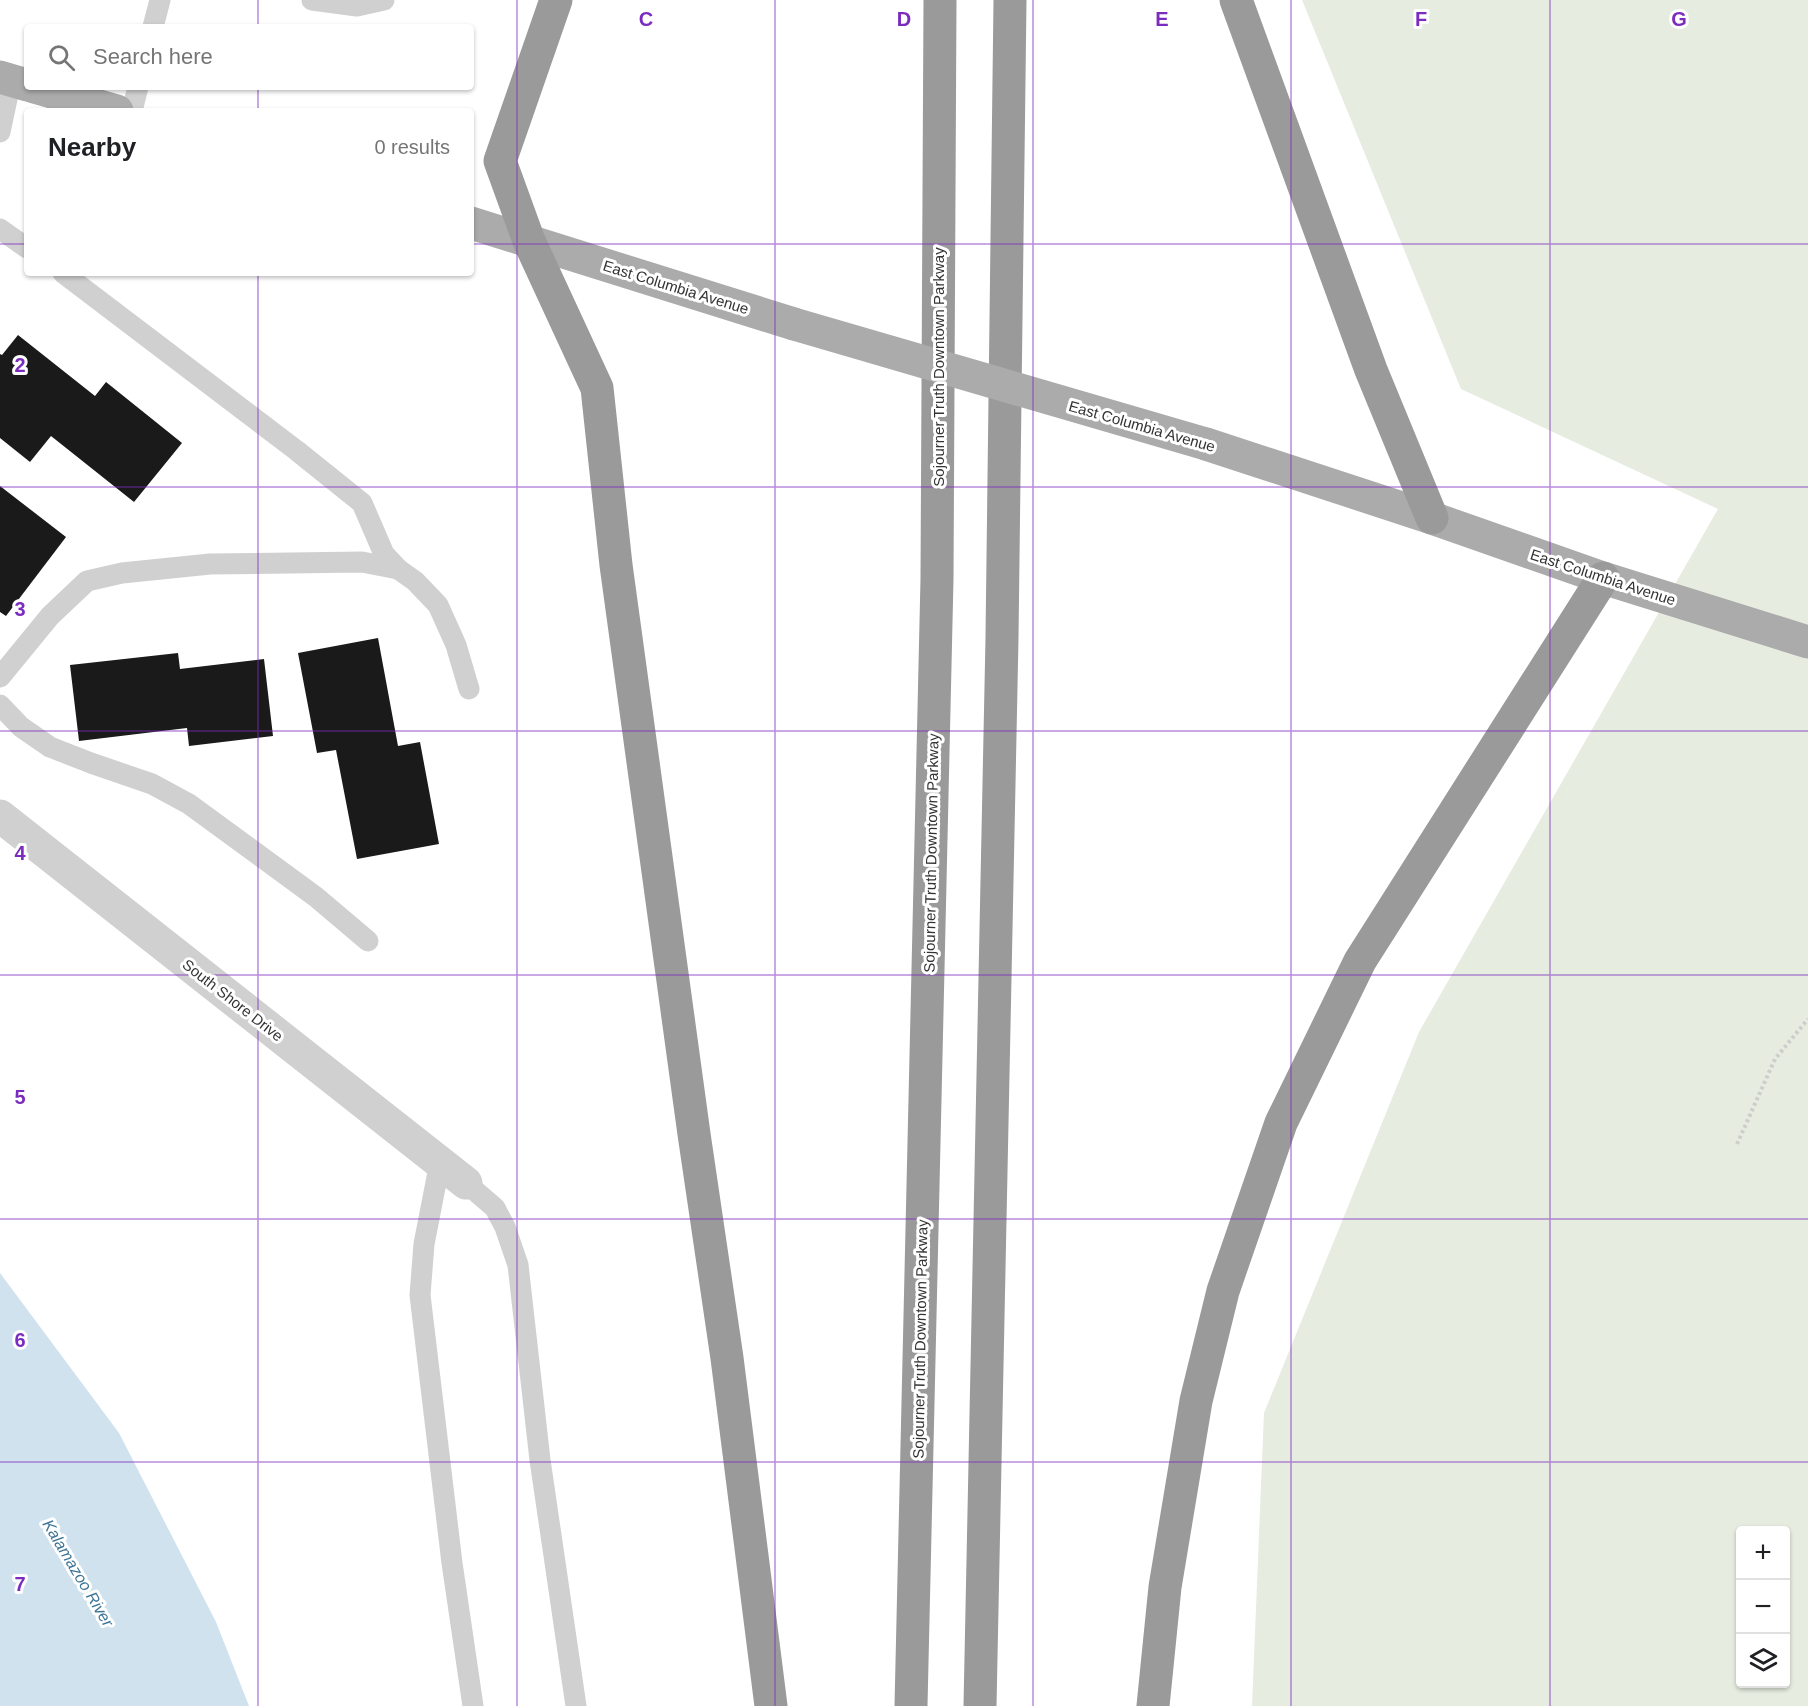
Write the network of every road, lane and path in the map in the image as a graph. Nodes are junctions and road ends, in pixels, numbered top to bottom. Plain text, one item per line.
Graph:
1 (160, 0) edge
2 (312, 0) edge
3 (556, 0) edge
4 (940, 0) edge
5 (1010, 0) edge
6 (1236, 0) edge
7 (382, 1) edge
8 (154, 24) edge
9 (18, 82) edge
10 (45, 90) edge
11 (137, 90) edge
12 (107, 108) edge
13 (133, 108) edge
14 (0, 132) edge
15 (474, 224) edge
16 (0, 229) edge
17 (528, 241) junction
18 (24, 246) edge
19 (67, 276) edge
20 (1432, 518) junction
21 (398, 569) junction
22 (1603, 578) junction
23 (1808, 642) edge
24 (0, 677) edge
25 (469, 689) dead end
26 (0, 705) edge
27 (0, 816) edge
28 (368, 941) dead end
29 (1808, 1019) edge
30 (1737, 1144) dead end
31 (440, 1162) junction
32 (466, 1183) joint
33 (473, 1706) edge
34 (576, 1706) edge
35 (771, 1706) edge
36 (911, 1706) edge
37 (980, 1706) edge
38 (1153, 1706) edge

1 - 8 lane
2 - 7 lane
3 - 17 highway
4 - 36 highway, Sojourner Truth Downtown Parkway
5 - 37 highway
6 - 20 highway
9 - 14 lane
10 - 12 main road
11 - 13 lane
15 - 17 main road, East Columbia Avenue
16 - 18 lane
17 - 20 main road, East Columbia Avenue, bridge
17 - 35 highway
19 - 21 lane
20 - 22 main road, East Columbia Avenue
21 - 24 lane
21 - 25 lane
22 - 23 main road, East Columbia Avenue
22 - 38 highway
26 - 28 lane
27 - 31 street, South Shore Drive
29 - 30 path
31 - 32 street, South Shore Drive
31 - 33 lane
32 - 34 lane

